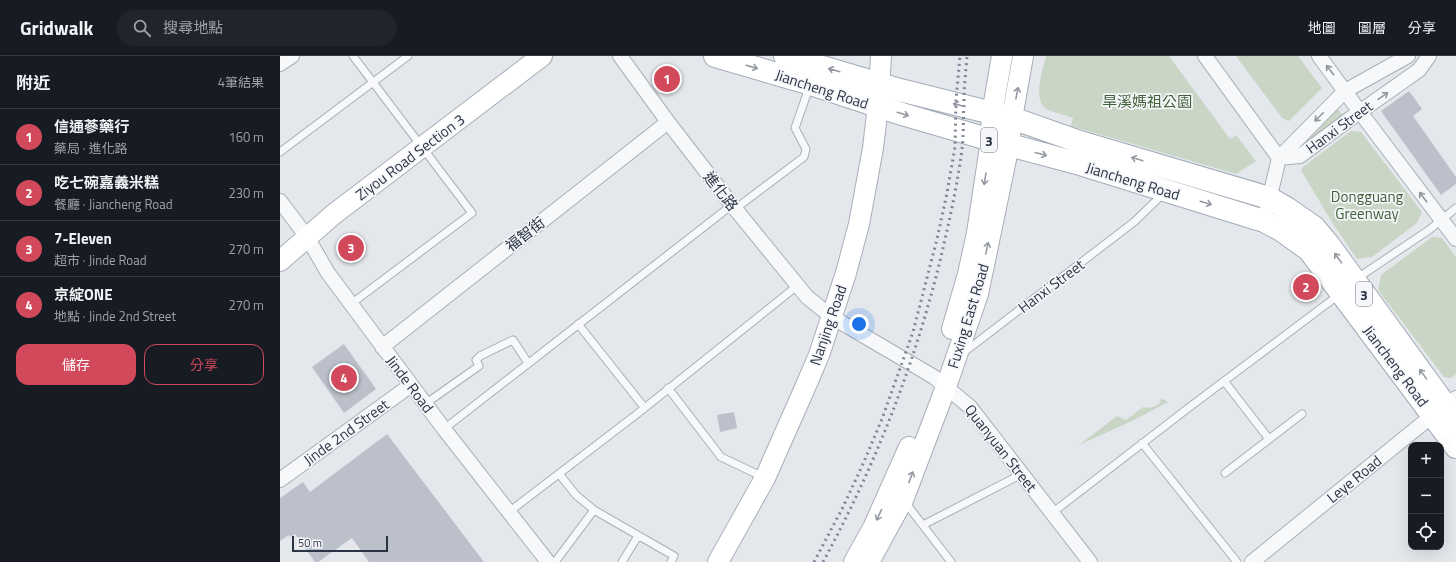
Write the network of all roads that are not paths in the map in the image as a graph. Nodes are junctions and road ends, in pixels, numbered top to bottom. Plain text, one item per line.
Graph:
1 (292, 56) edge
2 (353, 56) edge
3 (408, 56) edge
4 (542, 56) edge
5 (620, 56) edge
6 (715, 56) edge
7 (785, 56) edge
8 (1002, 56) edge
9 (1023, 56) edge
10 (1204, 56) edge
11 (1319, 56) edge
12 (1408, 56) edge
13 (1429, 56) edge
14 (280, 64) edge
15 (880, 65) edge
16 (373, 82) junction
17 (811, 84) junction
18 (1345, 91) junction
19 (878, 106) junction
20 (1360, 112) junction
21 (1002, 116) junction
22 (668, 122) junction
23 (1000, 143) junction
24 (423, 147) junction
25 (280, 152) edge
26 (1279, 158) junction
27 (1170, 181) junction
28 (1269, 198) junction
29 (280, 201) edge
30 (733, 207) junction
31 (1456, 208) edge
32 (1440, 220) junction
33 (1264, 221) junction
34 (307, 237) junction
35 (1456, 239) edge
36 (280, 261) edge
37 (797, 286) junction
38 (1347, 286) junction
39 (351, 304) junction
40 (832, 317) junction
41 (578, 324) junction
42 (382, 346) junction
43 (528, 363) junction
44 (944, 373) junction
45 (1224, 380) junction
46 (411, 385) junction
47 (668, 388) junction
48 (425, 404) junction
49 (644, 407) junction
50 (1448, 410) edge
51 (1302, 414) dead end
52 (444, 429) junction
53 (1269, 439) junction
54 (1142, 443) junction
55 (1456, 447) edge
56 (1225, 473) dead end
57 (1022, 474) junction
58 (560, 475) junction
59 (765, 478) junction
60 (280, 480) edge
61 (897, 494) junction
62 (594, 510) junction
63 (510, 512) junction
64 (1052, 513) junction
65 (923, 525) junction
66 (638, 536) junction
67 (672, 559) edge
68 (548, 562) edge
69 (554, 562) edge
70 (622, 562) edge
71 (718, 562) edge
72 (854, 562) edge
73 (869, 562) edge
74 (951, 562) edge
75 (1090, 562) edge
76 (1237, 562) edge
77 (1252, 562) edge

1 - 14 street
2 - 16 lane
3 - 16 lane
4 - 24 street, Ziyou Road Section 3
5 - 22 street, 進化路
6 -> 17 main road, Jiancheng Road / 3
15 -> 7 main road, Jiancheng Road / 3
8 - 21 street, Fuxing East Road
21 -> 9 street, Fuxing East Road
10 - 26 street
18 -> 11 street
12 - 18 street, Hanxi Street
20 -> 13 street, Hanxi Street
15 - 19 street, Nanjing Road
21 -> 15 main road, Jiancheng Road / 3
16 - 24 lane
16 - 25 lane
17 - 19 main road, Jiancheng Road / 3
17 - 30 lane
18 - 20 street
18 -> 26 street, Hanxi Street
19 -> 23 main road, Jiancheng Road / 3
19 - 40 street, Nanjing Road
20 - 26 street, Hanxi Street
32 -> 20 street
21 - 23 street, Fuxing East Road
27 -> 21 main road, Jiancheng Road / 3
22 - 30 street, 進化路
22 - 42 street, 福智街
23 -> 27 main road, Jiancheng Road / 3
23 -> 44 street, Fuxing East Road
44 -> 23 street, Fuxing East Road
24 - 34 street, Ziyou Road Section 3
24 - 39 lane
26 - 28 street
27 - 28 main road, Jiancheng Road / 3
27 -> 33 main road, Jiancheng Road / 3
27 - 44 lane, Hanxi Street
28 - 33 street
38 -> 28 main road, Jiancheng Road / 3
29 - 34 street, Jinde Road
30 - 37 street, 進化路
30 - 41 lane
31 - 32 lane
32 - 35 street
32 - 38 lane
33 - 38 main road, Jiancheng Road / 3
34 - 36 street, Ziyou Road Section 3
34 - 39 street, Jinde Road
37 - 40 street, 進化路
37 - 47 lane
38 - 45 lane
38 - 50 main road, Jiancheng Road / 3
39 - 42 street, Jinde Road
40 - 44 street, Quanyuan Street
40 - 59 street, Nanjing Road
41 - 43 lane
41 - 49 lane
42 - 46 street, Jinde Road
43 - 48 lane
43 - 52 lane
44 - 57 street, Quanyuan Street
44 - 61 street, Fuxing East Road
45 - 53 lane
45 - 54 lane
46 - 48 street, Jinde Road
46 - 60 street, Jinde 2nd Street
47 - 49 lane
47 - 59 lane
48 - 52 street, Jinde Road
49 - 58 lane
50 - 55 main road, Jiancheng Road / 3
50 - 77 street, Leye Road
51 - 53 lane
52 - 63 street, Jinde Road
53 - 56 lane
54 - 64 lane
54 - 76 lane
57 - 64 street, Quanyuan Street
57 - 65 lane
58 - 62 lane
58 - 63 lane
59 - 71 street, Nanjing Road
61 - 65 lane
61 -> 72 street, Fuxing East Road
61 - 73 street, Fuxing East Road
62 - 66 lane
62 - 69 lane
63 - 68 street, Jinde Road
64 - 75 street, Quanyuan Street
65 - 74 lane
66 - 67 lane
66 - 70 lane

